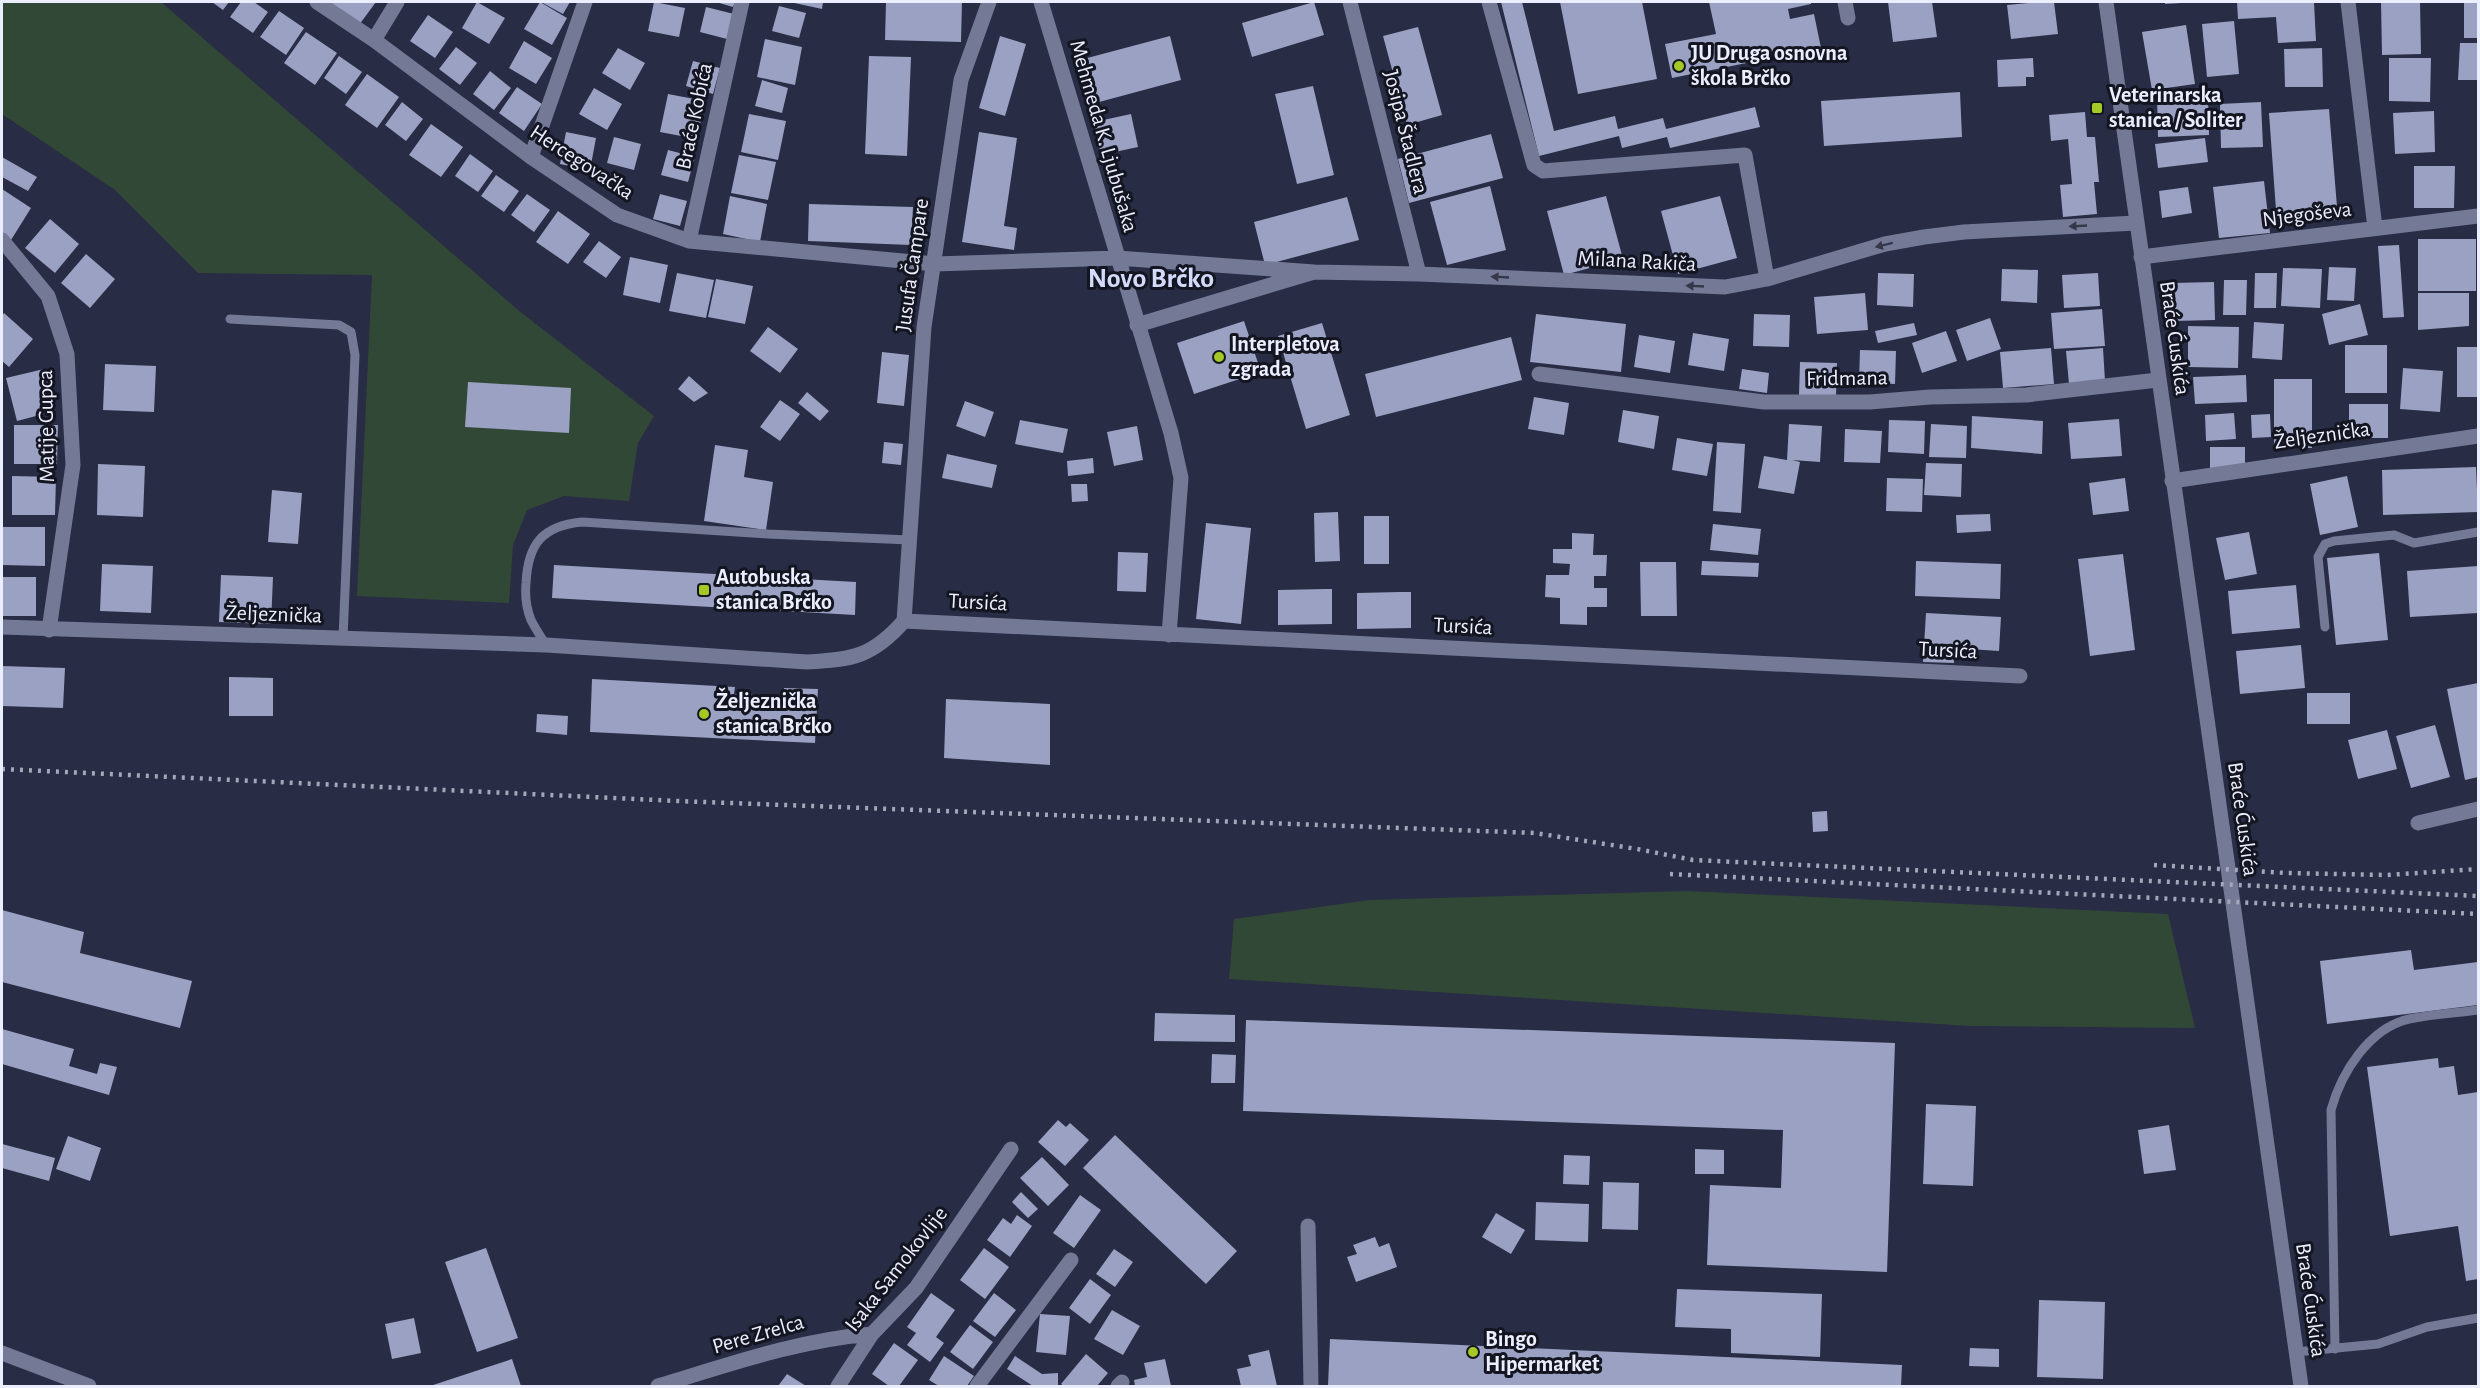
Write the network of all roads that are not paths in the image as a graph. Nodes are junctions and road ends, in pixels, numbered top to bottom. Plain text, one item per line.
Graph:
1 (317, 2) edge
2 (397, 2) edge
3 (585, 2) edge
4 (742, 2) edge
5 (989, 2) edge
6 (1041, 2) edge
7 (1350, 2) edge
8 (1489, 2) edge
9 (1845, 2) edge
10 (2106, 2) edge
11 (2348, 2) edge
12 (1848, 18) dead end
13 (374, 40) junction
14 (531, 157) junction
15 (2478, 216) edge
16 (2136, 223) junction
17 (2375, 228) junction
18 (2, 240) edge
19 (689, 241) junction
20 (2141, 257) junction
21 (1117, 258) junction
22 (935, 264) junction
23 (1314, 272) junction
24 (1419, 274) junction
25 (1767, 279) junction
26 (230, 319) dead end
27 (1137, 325) junction
28 (1539, 374) dead end
29 (2158, 380) junction
30 (2478, 436) edge
31 (2172, 481) junction
32 (2478, 532) edge
33 (910, 540) junction
34 (904, 621) junction
35 (2, 627) edge
36 (2325, 627) dead end
37 (49, 630) junction
38 (1169, 635) junction
39 (343, 638) junction
40 (546, 645) junction
41 (2020, 676) dead end
42 (2478, 809) edge
43 (2418, 823) dead end
44 (2478, 1010) edge
45 (1011, 1149) dead end
46 (1308, 1226) dead end
47 (1071, 1260) dead end
48 (2478, 1318) edge
49 (872, 1334) junction
50 (2335, 1349) junction
51 (2296, 1352) junction
52 (2, 1353) edge
53 (88, 1386) edge
54 (657, 1386) edge
55 (838, 1386) edge
56 (977, 1386) edge
57 (1311, 1386) edge
58 (2301, 1386) edge

1 - 13 street, Hercegovačka
2 - 13 street
3 - 14 street
4 - 19 street, Braće Kobića
5 - 22 street, Jusufa Čampare
6 - 21 street, Mehmeda K. Ljubušaka
7 - 24 street, Josipa Štadlera
8 - 25 street
9 - 12 street
10 - 16 street, Braće Ćuskića
11 - 17 street
13 - 14 street, Hercegovačka
14 - 19 street, Hercegovačka
15 - 17 street, Njegoševa
16 - 20 street, Braće Ćuskića
16 -> 25 street, Milana Rakiča
17 - 20 street, Njegoševa
18 - 37 street, Matije Gupca
19 - 22 street, Hercegovačka
20 - 29 street, Braće Ćuskića
21 - 22 street, Hercegovačka
21 - 23 street, Hercegovačka
21 - 27 street, Mehmeda K. Ljubušaka
22 - 33 street, Jusufa Čampare
23 - 24 street, Milana Rakiča
23 - 27 street, Milana Rakiča
25 -> 24 street, Milana Rakiča
26 - 39 lane
27 - 38 street, Mehmeda K. Ljubušaka
28 - 29 street, Fridmana
29 - 31 street, Braće Ćuskića
30 - 31 street, Željeznička
31 - 51 street, Braće Ćuskića
32 - 36 lane
33 - 34 street, Jusufa Čampare
33 - 40 lane
34 - 38 street, Tursića
34 - 40 street, Željeznička
35 - 37 street, Željeznička
37 - 39 street, Željeznička
38 - 41 street, Tursića
39 - 40 street, Željeznička
42 - 43 street
44 - 50 lane
45 - 49 street, Isaka Samokovlije
46 - 57 street
47 - 56 street
48 - 50 lane
49 - 54 street, Pere Zrelca
49 - 55 street, Isaka Samokovlije
50 - 51 lane
51 - 58 street, Braće Ćuskića
52 - 53 street

